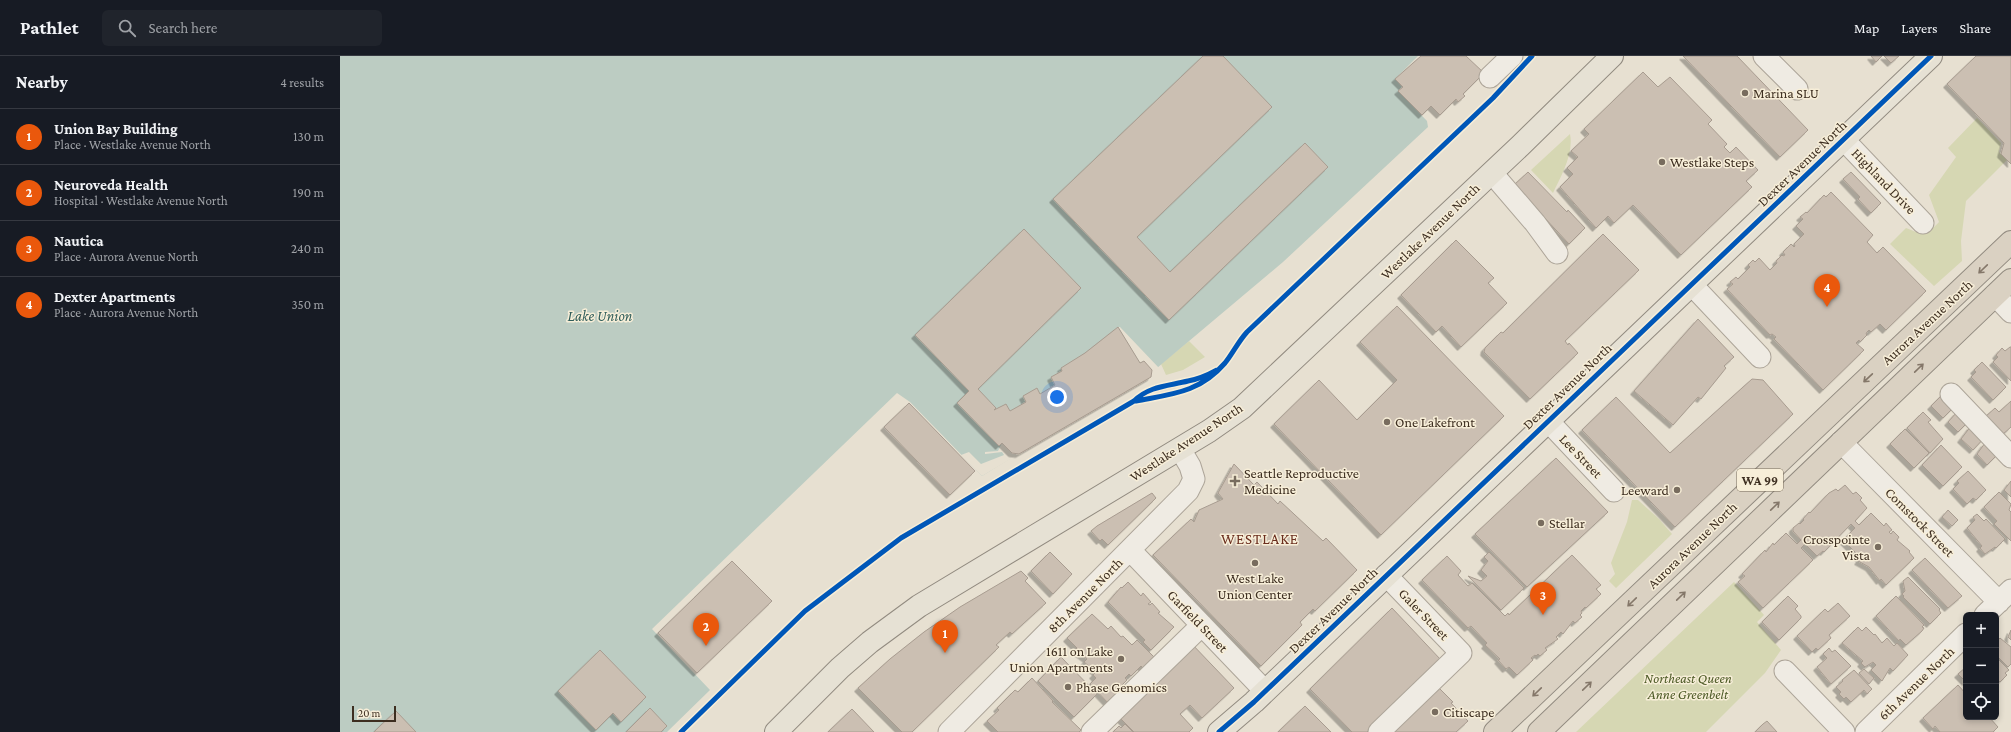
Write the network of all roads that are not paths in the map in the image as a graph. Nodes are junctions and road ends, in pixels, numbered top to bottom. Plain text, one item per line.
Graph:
1 (1512, 56) edge
2 (1612, 56) edge
3 (1764, 56) edge
4 (1931, 56) edge
5 (1490, 77) dead end
6 (1797, 89) dead end
7 (1844, 140) junction
8 (1492, 173) junction
9 (1923, 223) dead end
10 (2011, 242) edge
11 (1557, 253) dead end
12 (2011, 280) edge
13 (1692, 284) junction
14 (1996, 295) junction
15 (2011, 312) edge
16 (1760, 357) dead end
17 (1951, 394) dead end
18 (1548, 421) junction
19 (1841, 442) junction
20 (1180, 449) junction
21 (2011, 457) edge
22 (1614, 491) dead end
23 (1130, 550) junction
24 (1386, 575) junction
25 (1999, 602) edge
26 (1202, 625) junction
27 (1963, 637) edge
28 (1785, 671) dead end
29 (1265, 691) junction
30 (958, 729) edge
31 (776, 732) edge
32 (1092, 732) edge
33 (1219, 732) edge
34 (1379, 732) edge
35 (1495, 732) edge
36 (1539, 732) edge
37 (1844, 732) edge
38 (1866, 732) edge

1 - 5 street
2 - 8 main road, Westlake Avenue North
3 - 6 street
4 - 7 main road, Dexter Avenue North
7 - 9 street, Highland Drive
7 - 13 main road, Dexter Avenue North
8 - 11 street
8 - 20 main road, Westlake Avenue North
10 -> 35 highway, Aurora Avenue North / WA 99
12 - 14 highway, Aurora Avenue North / WA 99
13 - 16 street
13 - 18 main road, Dexter Avenue North
14 - 15 street
19 -> 14 highway, Aurora Avenue North / WA 99
17 - 21 street
18 - 22 street, Lee Street
18 - 24 main road, Dexter Avenue North
19 - 25 street, Comstock Street
36 -> 19 highway, Aurora Avenue North / WA 99
20 - 23 street, 8th Avenue North
20 - 31 main road, Westlake Avenue North
23 - 26 street, Garfield Street
23 - 30 street, 8th Avenue North
24 - 29 main road, Dexter Avenue North
24 - 34 street, Galer Street
26 - 29 street, Garfield Street
26 - 32 street
27 - 38 street, 6th Avenue North
28 - 37 street
29 - 33 main road, Dexter Avenue North

